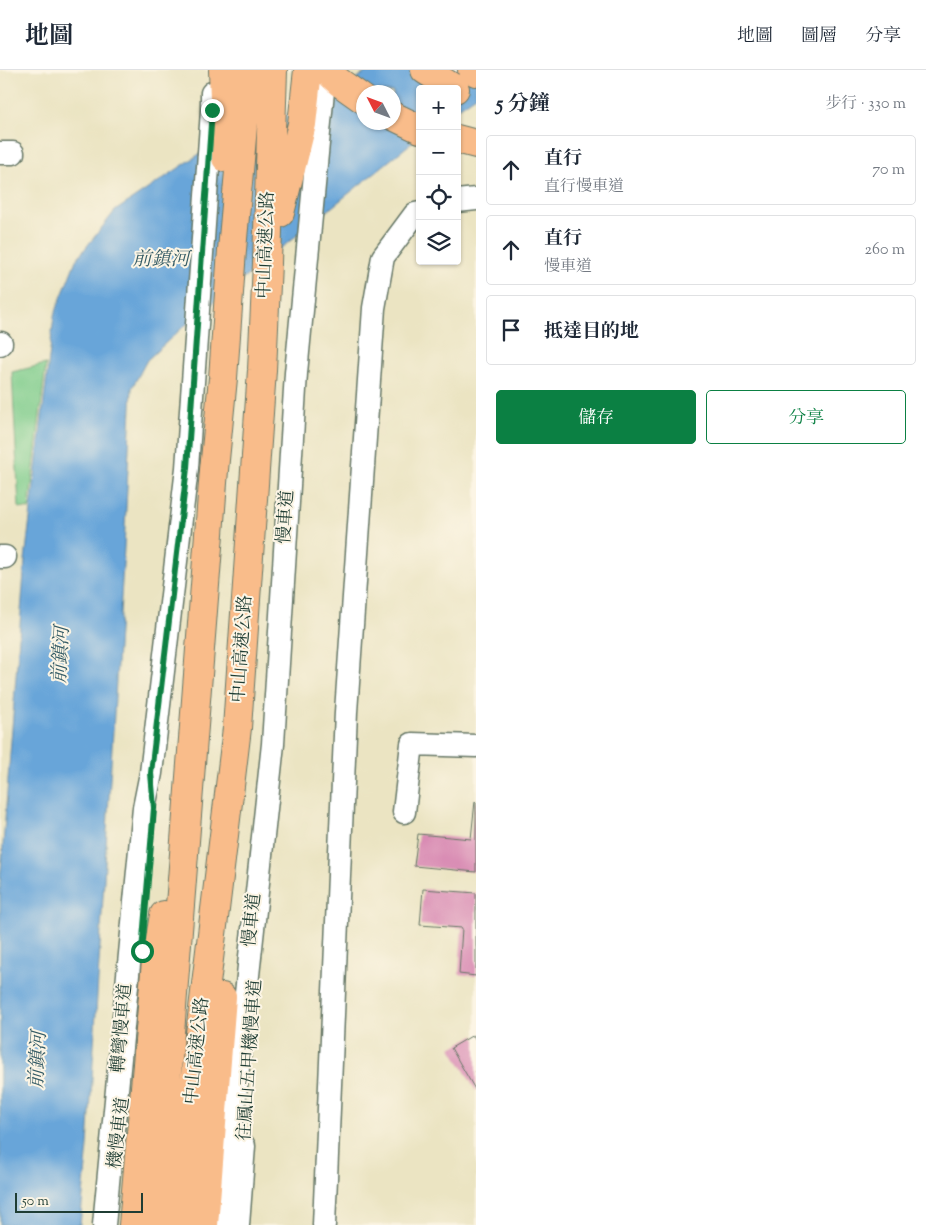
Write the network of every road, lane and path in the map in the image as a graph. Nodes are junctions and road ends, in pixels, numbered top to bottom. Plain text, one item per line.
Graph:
1 (211, 70) edge
2 (223, 70) edge
3 (248, 70) edge
4 (273, 70) edge
5 (425, 70) edge
6 (472, 70) edge
7 (476, 72) edge
8 (323, 74) edge
9 (360, 85) edge
10 (449, 85) edge
11 (461, 91) edge
12 (356, 93) edge
13 (476, 96) edge
14 (401, 101) edge
15 (416, 108) edge
16 (401, 120) edge
17 (461, 122) edge
18 (476, 125) edge
19 (416, 127) edge
20 (461, 140) edge
21 (476, 144) edge
22 (476, 199) edge
23 (461, 201) edge
24 (416, 214) edge
25 (232, 250) junction
26 (267, 263) junction
27 (237, 728) junction
28 (273, 744) junction
29 (476, 746) edge
30 (192, 748) junction
31 (151, 773) junction
32 (404, 812) dead end
33 (327, 1221) edge
34 (104, 1225) edge
35 (109, 1225) edge
36 (133, 1225) edge
37 (155, 1225) edge
38 (182, 1225) edge
39 (204, 1225) edge
40 (221, 1225) edge
41 (238, 1225) edge

1 - 31 lane
2 - 25 highway
3 - 25 highway, 中山高速公路
4 - 26 highway, 中山高速公路
5 - 10 highway
6 - 7 highway
8 - 9 highway
8 - 12 highway
8 - 26 highway
8 - 28 lane, 慢車道
11 - 13 highway
14 - 15 highway
16 - 19 highway
17 - 18 highway
20 - 21 highway
22 - 23 lane
24 - 33 lane
25 - 30 highway, 中山高速公路
26 - 27 highway, 中山高速公路
27 - 38 highway, 中山高速公路
27 - 39 highway
28 - 40 lane, 慢車道
28 - 41 lane, 往鳳山五甲機慢車道
29 - 32 lane
30 - 36 highway
30 - 37 highway, 中山高速公路
31 - 34 lane, 轉彎慢車道
31 - 35 lane, 機慢車道

